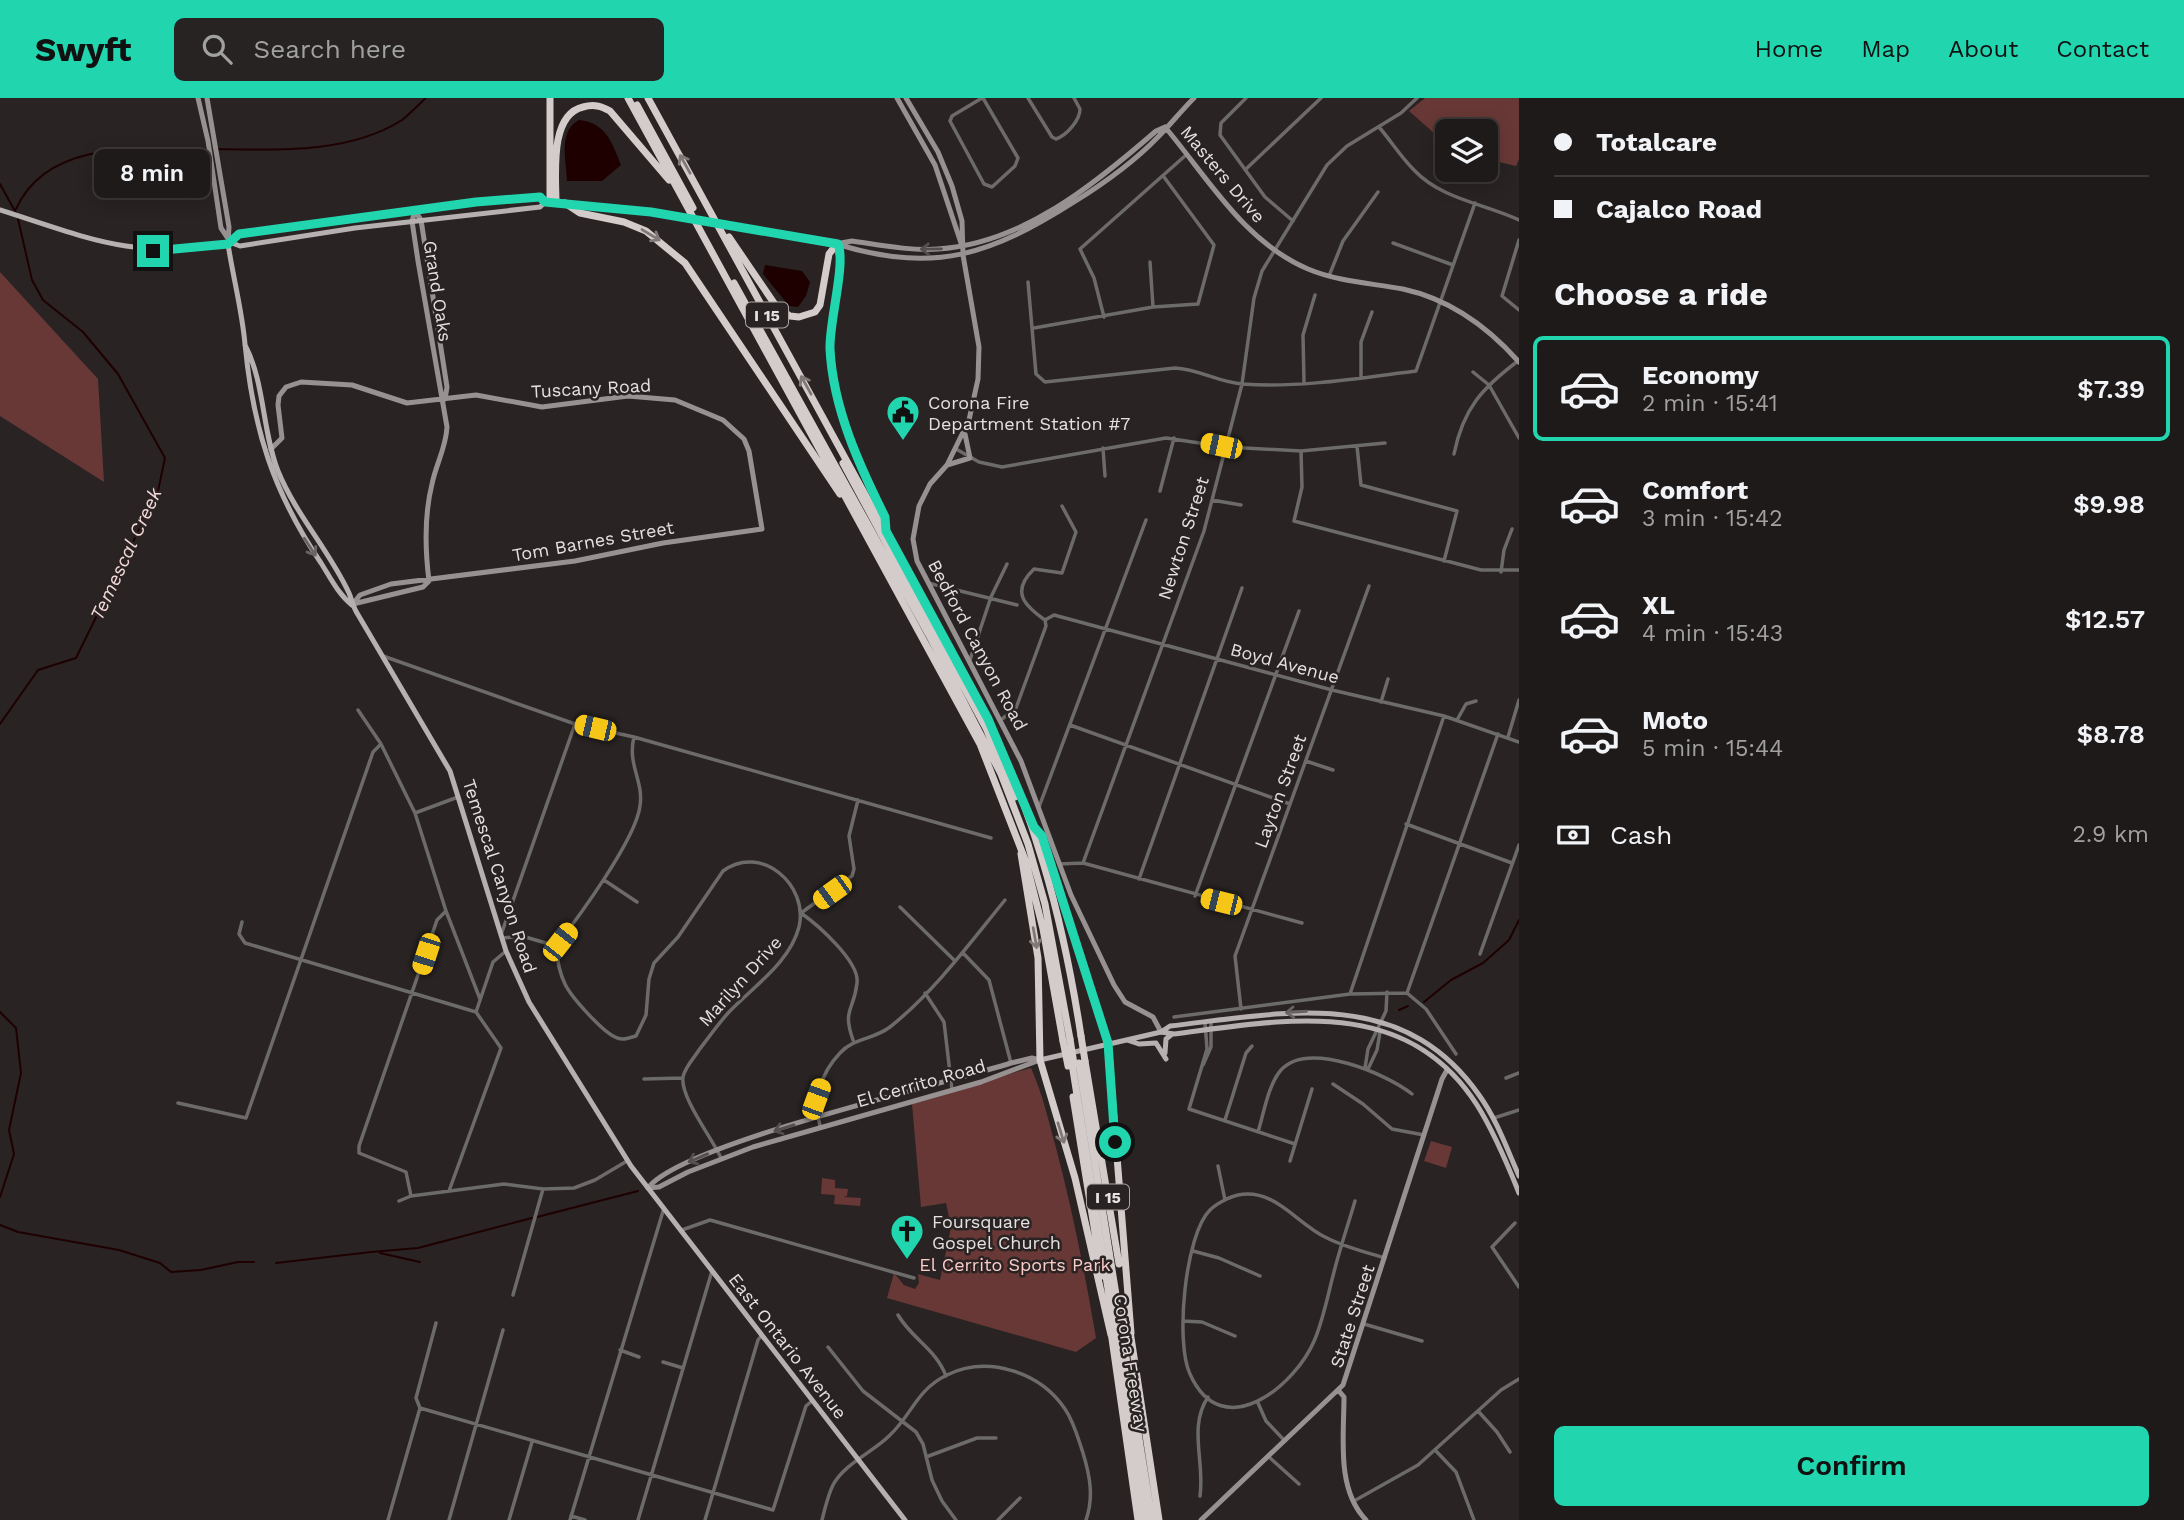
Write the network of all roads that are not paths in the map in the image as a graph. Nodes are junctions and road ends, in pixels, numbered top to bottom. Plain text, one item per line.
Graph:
1 (198, 98) edge
2 (206, 98) edge
3 (550, 98) edge
4 (628, 98) edge
5 (633, 98) edge
6 (648, 98) edge
7 (897, 98) edge
8 (906, 98) edge
9 (983, 98) edge
10 (1028, 98) edge
11 (1074, 98) edge
12 (1194, 98) edge
13 (1245, 98) edge
14 (1321, 98) edge
15 (1417, 98) edge
16 (1165, 127) junction
17 (1379, 127) junction
18 (211, 141) junction
19 (1188, 154) junction
20 (1245, 169) junction
21 (1164, 177) junction
22 (695, 183) junction
23 (1378, 192) dead end
24 (554, 202) junction
25 (1475, 203) junction
26 (687, 207) junction
27 (1, 210) edge
28 (415, 211) junction
29 (421, 220) junction
30 (1519, 220) edge
31 (412, 221) junction
32 (1293, 221) junction
33 (229, 241) junction
34 (1519, 242) edge
35 (1393, 243) dead end
36 (838, 244) junction
37 (962, 246) junction
38 (1275, 250) junction
39 (963, 255) junction
40 (1150, 262) dead end
41 (1453, 265) junction
42 (1329, 276) junction
43 (1028, 282) dead end
44 (1315, 295) dead end
45 (1440, 302) junction
46 (1153, 307) junction
47 (1519, 310) edge
48 (1372, 312) dead end
49 (1104, 317) junction
50 (1034, 328) junction
51 (245, 345) junction
52 (1519, 361) edge
53 (1473, 372) dead end
54 (1361, 378) junction
55 (1304, 383) junction
56 (1242, 384) junction
57 (1489, 385) junction
58 (444, 399) junction
59 (818, 408) junction
60 (257, 424) junction
61 (964, 431) junction
62 (1174, 438) junction
63 (1519, 438) edge
64 (1385, 443) dead end
65 (1357, 446) junction
66 (1226, 447) junction
67 (956, 449) junction
68 (1103, 449) junction
69 (271, 450) junction
70 (1301, 451) junction
71 (1454, 454) dead end
72 (970, 458) junction
73 (947, 465) junction
74 (1105, 476) dead end
75 (1160, 491) dead end
76 (1212, 500) junction
77 (1241, 505) dead end
78 (1062, 506) dead end
79 (1146, 520) dead end
80 (762, 529) joint
81 (1512, 529) dead end
82 (886, 531) junction
83 (866, 532) junction
84 (1444, 561) junction
85 (1007, 564) dead end
86 (1519, 570) edge
87 (1501, 572) junction
88 (429, 582) junction
89 (927, 583) junction
90 (1369, 586) dead end
91 (1242, 588) dead end
92 (991, 597) junction
93 (1017, 604) dead end
94 (352, 605) junction
95 (1299, 611) dead end
96 (1045, 620) junction
97 (1107, 629) junction
98 (1161, 642) junction
99 (382, 656) junction
100 (970, 660) junction
101 (1217, 660) junction
102 (1274, 675) junction
103 (1388, 679) dead end
104 (1332, 690) junction
105 (1519, 700) edge
106 (1476, 701) dead end
107 (1381, 702) junction
108 (358, 710) dead end
109 (1444, 716) junction
110 (1002, 719) junction
111 (1457, 720) junction
112 (575, 723) junction
113 (1070, 725) junction
114 (1498, 734) junction
115 (634, 737) junction
116 (1508, 737) junction
117 (1519, 741) edge
118 (381, 744) junction
119 (1126, 745) junction
120 (1306, 761) junction
121 (1180, 764) junction
122 (1333, 770) dead end
123 (1235, 784) junction
124 (460, 797) junction
125 (858, 800) junction
126 (1290, 804) junction
127 (1039, 807) junction
128 (415, 813) junction
129 (1405, 824) junction
130 (1034, 827) junction
131 (991, 838) dead end
132 (1460, 844) junction
133 (1519, 845) edge
134 (1021, 846) junction
135 (1083, 863) junction
136 (1512, 863) junction
137 (1059, 864) junction
138 (603, 879) junction
139 (1139, 879) junction
140 (1195, 896) junction
141 (1005, 900) dead end
142 (637, 902) dead end
143 (900, 907) dead end
144 (1252, 908) junction
145 (446, 911) junction
146 (801, 913) junction
147 (242, 922) dead end
148 (1302, 923) dead end
149 (502, 935) junction
150 (556, 946) junction
151 (506, 951) junction
152 (962, 953) junction
153 (1480, 954) dead end
154 (301, 960) junction
155 (956, 961) junction
156 (1387, 992) junction
157 (925, 993) junction
158 (1407, 993) junction
159 (1350, 994) junction
160 (412, 996) junction
161 (480, 999) junction
162 (1241, 1009) junction
163 (476, 1012) junction
164 (1174, 1017) dead end
165 (1208, 1022) junction
166 (1382, 1022) junction
167 (1209, 1029) junction
168 (1379, 1030) junction
169 (1161, 1032) junction
170 (1174, 1034) junction
171 (1071, 1039) junction
172 (1124, 1039) junction
173 (853, 1040) junction
174 (1108, 1043) junction
175 (1252, 1046) dead end
176 (1456, 1054) dead end
177 (1371, 1055) junction
178 (1040, 1060) junction
179 (1011, 1063) junction
180 (1075, 1064) junction
181 (1366, 1068) junction
182 (1447, 1070) junction
183 (1519, 1073) edge
184 (683, 1078) junction
185 (1506, 1078) dead end
186 (643, 1079) dead end
187 (950, 1082) junction
188 (1333, 1084) dead end
189 (1312, 1089) dead end
190 (952, 1090) junction
191 (1466, 1090) junction
192 (1412, 1094) dead end
193 (178, 1103) dead end
194 (1519, 1110) edge
195 (1493, 1118) junction
196 (818, 1119) junction
197 (1225, 1120) junction
198 (820, 1126) junction
199 (1096, 1130) junction
200 (1258, 1132) junction
201 (1424, 1135) junction
202 (1295, 1143) junction
203 (718, 1150) junction
204 (721, 1158) junction
205 (627, 1161) junction
206 (1290, 1161) dead end
207 (1218, 1166) dead end
208 (1510, 1170) junction
209 (1519, 1176) edge
210 (648, 1188) junction
211 (543, 1189) junction
212 (449, 1191) junction
213 (1519, 1192) edge
214 (411, 1196) junction
215 (1225, 1200) junction
216 (399, 1201) dead end
217 (1355, 1201) dead end
218 (664, 1208) junction
219 (1105, 1217) junction
220 (1515, 1223) dead end
221 (681, 1231) junction
222 (1343, 1245) junction
223 (1193, 1251) junction
224 (1386, 1258) junction
225 (712, 1271) junction
226 (1260, 1276) dead end
227 (914, 1278) dead end
228 (1519, 1287) edge
229 (513, 1295) dead end
230 (898, 1315) dead end
231 (1184, 1321) junction
232 (436, 1323) dead end
233 (1364, 1324) junction
234 (503, 1330) dead end
235 (1130, 1333) junction
236 (762, 1335) junction
237 (1111, 1335) junction
238 (1235, 1336) dead end
239 (1422, 1341) dead end
240 (828, 1347) dead end
241 (620, 1350) junction
242 (639, 1357) dead end
243 (663, 1362) dead end
244 (682, 1368) junction
245 (946, 1376) junction
246 (1519, 1379) edge
247 (1339, 1391) junction
248 (1208, 1397) junction
249 (813, 1400) junction
250 (1258, 1404) junction
251 (420, 1408) junction
252 (1478, 1411) junction
253 (901, 1421) junction
254 (476, 1425) junction
255 (996, 1438) dead end
256 (1285, 1441) junction
257 (532, 1442) junction
258 (1435, 1450) junction
259 (1510, 1452) dead end
260 (589, 1457) junction
261 (926, 1457) junction
262 (1269, 1457) junction
263 (859, 1460) junction
264 (651, 1476) junction
265 (1299, 1484) dead end
266 (713, 1494) junction
267 (1200, 1496) dead end
268 (1020, 1498) dead end
269 (1353, 1502) junction
270 (570, 1518) edge
271 (388, 1520) edge
272 (449, 1520) edge
273 (509, 1520) edge
274 (585, 1520) edge
275 (638, 1520) edge
276 (705, 1520) edge
277 (822, 1520) edge
278 (905, 1520) edge
279 (956, 1520) edge
280 (998, 1520) edge
281 (1086, 1520) edge
282 (1138, 1520) edge
283 (1145, 1520) edge
284 (1152, 1520) edge
285 (1160, 1520) edge
286 (1202, 1520) edge
287 (1366, 1520) edge
288 (1474, 1520) edge

1 - 18 main road, Temescal Canyon Road
2 - 18 main road, Temescal Canyon Road
3 - 24 highway
4 - 26 highway, Corona Freeway / I 15
5 - 171 highway
22 -> 6 highway, Corona Freeway / I 15
7 - 37 main road, Bedford Canyon Road
8 - 37 main road, Bedford Canyon Road
9 - 9 street
10 - 11 street
12 - 16 main road
13 - 20 street
14 - 20 street
15 - 17 street, Newton Street
16 - 19 main road, Masters Drive
16 - 37 main road
16 - 39 main road
17 - 25 street
17 - 32 street, Newton Street
18 - 33 main road, Temescal Canyon Road
19 - 21 street
19 - 38 main road, Masters Drive
20 - 32 street
21 - 46 street
21 - 49 street
22 - 36 highway
59 -> 22 highway, Corona Freeway / I 15
23 - 42 street
24 - 26 highway
24 - 28 main road
24 - 29 main road
24 - 36 main road, bridge
24 -> 83 highway
25 - 30 street
25 - 41 street
26 - 83 highway, Corona Freeway / I 15
27 - 33 main road
28 - 29 main road, Grand Oaks
28 - 31 main road, Grand Oaks
28 - 33 main road
29 - 31 main road
29 - 58 main road, Grand Oaks
31 - 33 main road
31 - 58 main road, Grand Oaks
32 - 38 street, Newton Street
33 - 51 main road, Temescal Canyon Road
34 - 47 street
35 - 41 street
37 -> 36 main road
36 - 39 main road
36 - 82 highway
37 - 39 main road, Bedford Canyon Road
38 - 42 main road, Masters Drive
38 - 56 street, Newton Street
39 - 61 main road, Bedford Canyon Road
40 - 46 street
41 - 45 street
42 - 45 main road, Masters Drive
43 - 50 street
44 - 55 street
45 - 52 main road, Masters Drive
45 - 54 street
46 - 49 street
48 - 54 street
49 - 50 street
50 - 56 street
51 - 60 main road, Temescal Canyon Road
51 - 69 main road, Temescal Canyon Road
52 - 57 street
53 - 57 street
54 - 55 street
55 - 56 street
56 - 66 street, Newton Street
57 - 63 street
57 - 71 street
58 - 69 main road, Tuscany Road
58 - 80 main road, Tuscany Road
58 - 88 main road, Grand Oaks
59 - 82 highway, Corona Freeway / I 15
59 - 171 highway
60 - 69 main road
60 -> 94 main road, Temescal Canyon Road
61 - 67 main road, Bedford Canyon Road
61 - 72 main road
62 - 66 street
62 - 68 street
62 - 75 street
64 - 65 street
65 - 70 street
65 - 84 street
66 - 70 street
66 - 76 street, Newton Street
67 - 72 street
67 - 73 main road, Bedford Canyon Road
68 - 72 street
68 - 74 street
69 - 94 main road, Temescal Canyon Road
70 - 84 street
72 - 73 main road
73 - 89 main road, Bedford Canyon Road
76 - 77 street
76 - 98 street, Newton Street
78 - 96 street
79 - 97 street
80 - 88 main road, Tom Barnes Street
81 - 87 street
82 - 130 highway, Corona Freeway / I 15
83 - 134 highway, Corona Freeway / I 15
84 - 87 street
85 - 92 street
86 - 87 street
88 - 94 main road, Tom Barnes Street
89 - 92 street
89 - 100 main road, Bedford Canyon Road
90 - 104 street, Layton Street
91 - 101 street
92 - 93 street
92 - 100 street
94 - 99 main road, Temescal Canyon Road
95 - 102 street
96 - 97 street, Boyd Avenue
96 - 110 street
97 - 98 street, Boyd Avenue
97 - 113 street
98 - 101 street, Boyd Avenue
98 - 119 street, Newton Street
99 - 112 street
99 - 124 main road, Temescal Canyon Road
100 - 110 main road, Bedford Canyon Road
101 - 102 street, Boyd Avenue
101 - 121 street
102 - 104 street, Boyd Avenue
102 - 123 street
103 - 107 street
104 - 107 street, Boyd Avenue
104 - 120 street, Layton Street
105 - 116 street
106 - 111 street
107 - 109 street, Boyd Avenue
108 - 118 street
109 - 111 street, Boyd Avenue
109 - 129 street
110 - 127 main road, Bedford Canyon Road
111 - 114 street, Boyd Avenue
112 - 115 street
112 - 149 street
113 - 119 street
113 - 127 street
114 - 116 street, Boyd Avenue
114 - 132 street
115 - 125 street
115 - 138 street
116 - 117 street, Boyd Avenue
118 - 128 street
118 - 154 street
119 - 121 street
119 - 135 street, Newton Street
120 - 122 street
120 - 126 street, Layton Street
121 - 123 street
121 - 139 street
123 - 126 street
123 - 140 street
124 - 128 street
124 - 149 main road, Temescal Canyon Road
125 - 131 street
125 - 146 street
126 - 144 street, Layton Street
127 - 137 main road, Bedford Canyon Road
128 - 145 street
129 - 132 street
129 - 159 street
130 - 171 highway, Corona Freeway / I 15
130 - 174 highway
132 - 136 street
132 - 158 street
133 - 136 street
134 - 171 highway, Corona Freeway / I 15
134 -> 178 highway
135 - 137 street
135 - 139 street
136 - 153 street
137 - 169 main road, Bedford Canyon Road
138 - 142 street
138 - 150 street
139 - 140 street
140 - 144 street
141 - 152 street
143 - 155 street
144 - 148 street
144 - 162 street, Layton Street
145 - 160 street
145 - 161 street
146 - 150 street
146 - 173 street
146 - 184 street, Marilyn Drive
147 - 154 street
149 - 150 street
149 - 151 main road, Temescal Canyon Road
151 - 161 street
151 - 205 main road, Temescal Canyon Road
152 - 155 street
152 - 179 street
154 - 160 street
154 - 193 street
155 - 157 street
156 - 158 street
156 - 159 street
156 - 166 street
157 - 173 street
157 - 187 street
158 - 176 street
159 - 162 street
160 - 163 street
160 - 214 street
161 - 163 street
162 - 164 street
163 - 212 street
166 -> 165 main road, El Cerrito Road
165 - 167 street
165 - 169 main road, El Cerrito Road
166 - 168 street
166 - 195 main road, El Cerrito Road
167 - 168 main road
167 - 170 main road
167 - 197 street
168 - 177 street
168 - 177 street
168 - 182 main road
169 - 170 main road
169 - 172 main road, El Cerrito Road
170 - 172 main road
171 - 180 highway, Corona Freeway / I 15, bridge
171 - 180 highway, Corona Freeway / I 15, bridge
172 - 174 main road, El Cerrito Road
173 - 196 street
174 - 178 main road, El Cerrito Road
174 - 235 highway
175 - 197 street
177 - 181 street
178 - 179 main road, El Cerrito Road
178 - 190 main road, El Cerrito Road
178 -> 237 highway
179 - 187 main road, El Cerrito Road
180 - 199 highway, Corona Freeway / I 15
180 - 219 highway
180 - 237 highway, Corona Freeway / I 15
180 - 283 highway
181 - 192 street
181 - 200 street
182 - 191 main road
182 - 201 main road, State Street
183 - 185 street
184 - 186 street
184 - 203 street
187 - 190 street
187 - 196 main road, El Cerrito Road
188 - 201 street
189 - 202 street
190 - 198 main road, El Cerrito Road
191 - 195 main road
191 - 208 main road
194 - 195 street
195 - 208 main road
195 - 209 main road
196 - 198 street
196 -> 203 main road, El Cerrito Road
197 - 200 street
198 - 204 main road, El Cerrito Road
199 - 219 highway
199 - 235 highway, Corona Freeway / I 15
200 - 202 street
201 - 224 main road, State Street
202 - 206 street
203 - 204 street
203 -> 210 main road, El Cerrito Road
204 - 210 main road, El Cerrito Road
205 - 210 main road, Temescal Canyon Road
205 - 211 street
207 - 215 street
208 - 213 main road
210 - 218 main road, East Ontario Avenue
211 - 212 street
211 - 229 street
212 - 214 street
214 - 216 street
215 - 222 street
215 - 223 street
217 - 222 street
218 - 221 main road, East Ontario Avenue
218 - 241 street
219 - 284 highway
220 - 228 street
221 - 225 main road, East Ontario Avenue
221 - 227 street
222 - 224 street
222 - 250 street
223 - 226 street
223 - 231 street
224 - 233 main road, State Street
225 - 236 main road, East Ontario Avenue
225 - 244 street
230 - 245 street
231 - 238 street
231 - 248 street
232 - 251 street
233 - 239 street
233 - 247 main road, State Street
234 - 254 street
235 - 285 highway, Corona Freeway / I 15
236 - 249 main road, East Ontario Avenue
236 - 266 street
237 - 282 highway, Corona Freeway / I 15
240 - 253 street
241 - 242 street
241 - 260 street
243 - 244 street
244 - 264 street
245 - 253 street
245 - 281 street
246 - 252 street
247 - 256 main road, State Street
247 - 269 main road
248 - 250 street
248 - 267 street
249 - 263 main road, East Ontario Avenue
249 - 266 street
250 - 256 street
251 - 254 street
251 - 271 street
252 - 258 street
252 - 259 street
253 - 261 street
253 - 263 street
254 - 257 street
254 - 272 street
255 - 261 street
256 - 262 main road, State Street
257 - 260 street
257 - 273 street
258 - 269 street
258 - 288 street
260 - 264 street
260 - 270 street
261 - 279 street
262 - 265 street
262 - 286 main road, State Street
263 - 277 street
263 - 278 main road, East Ontario Avenue
264 - 266 street
264 - 275 street
266 - 276 street
268 - 280 street
269 - 287 main road
270 - 274 street

